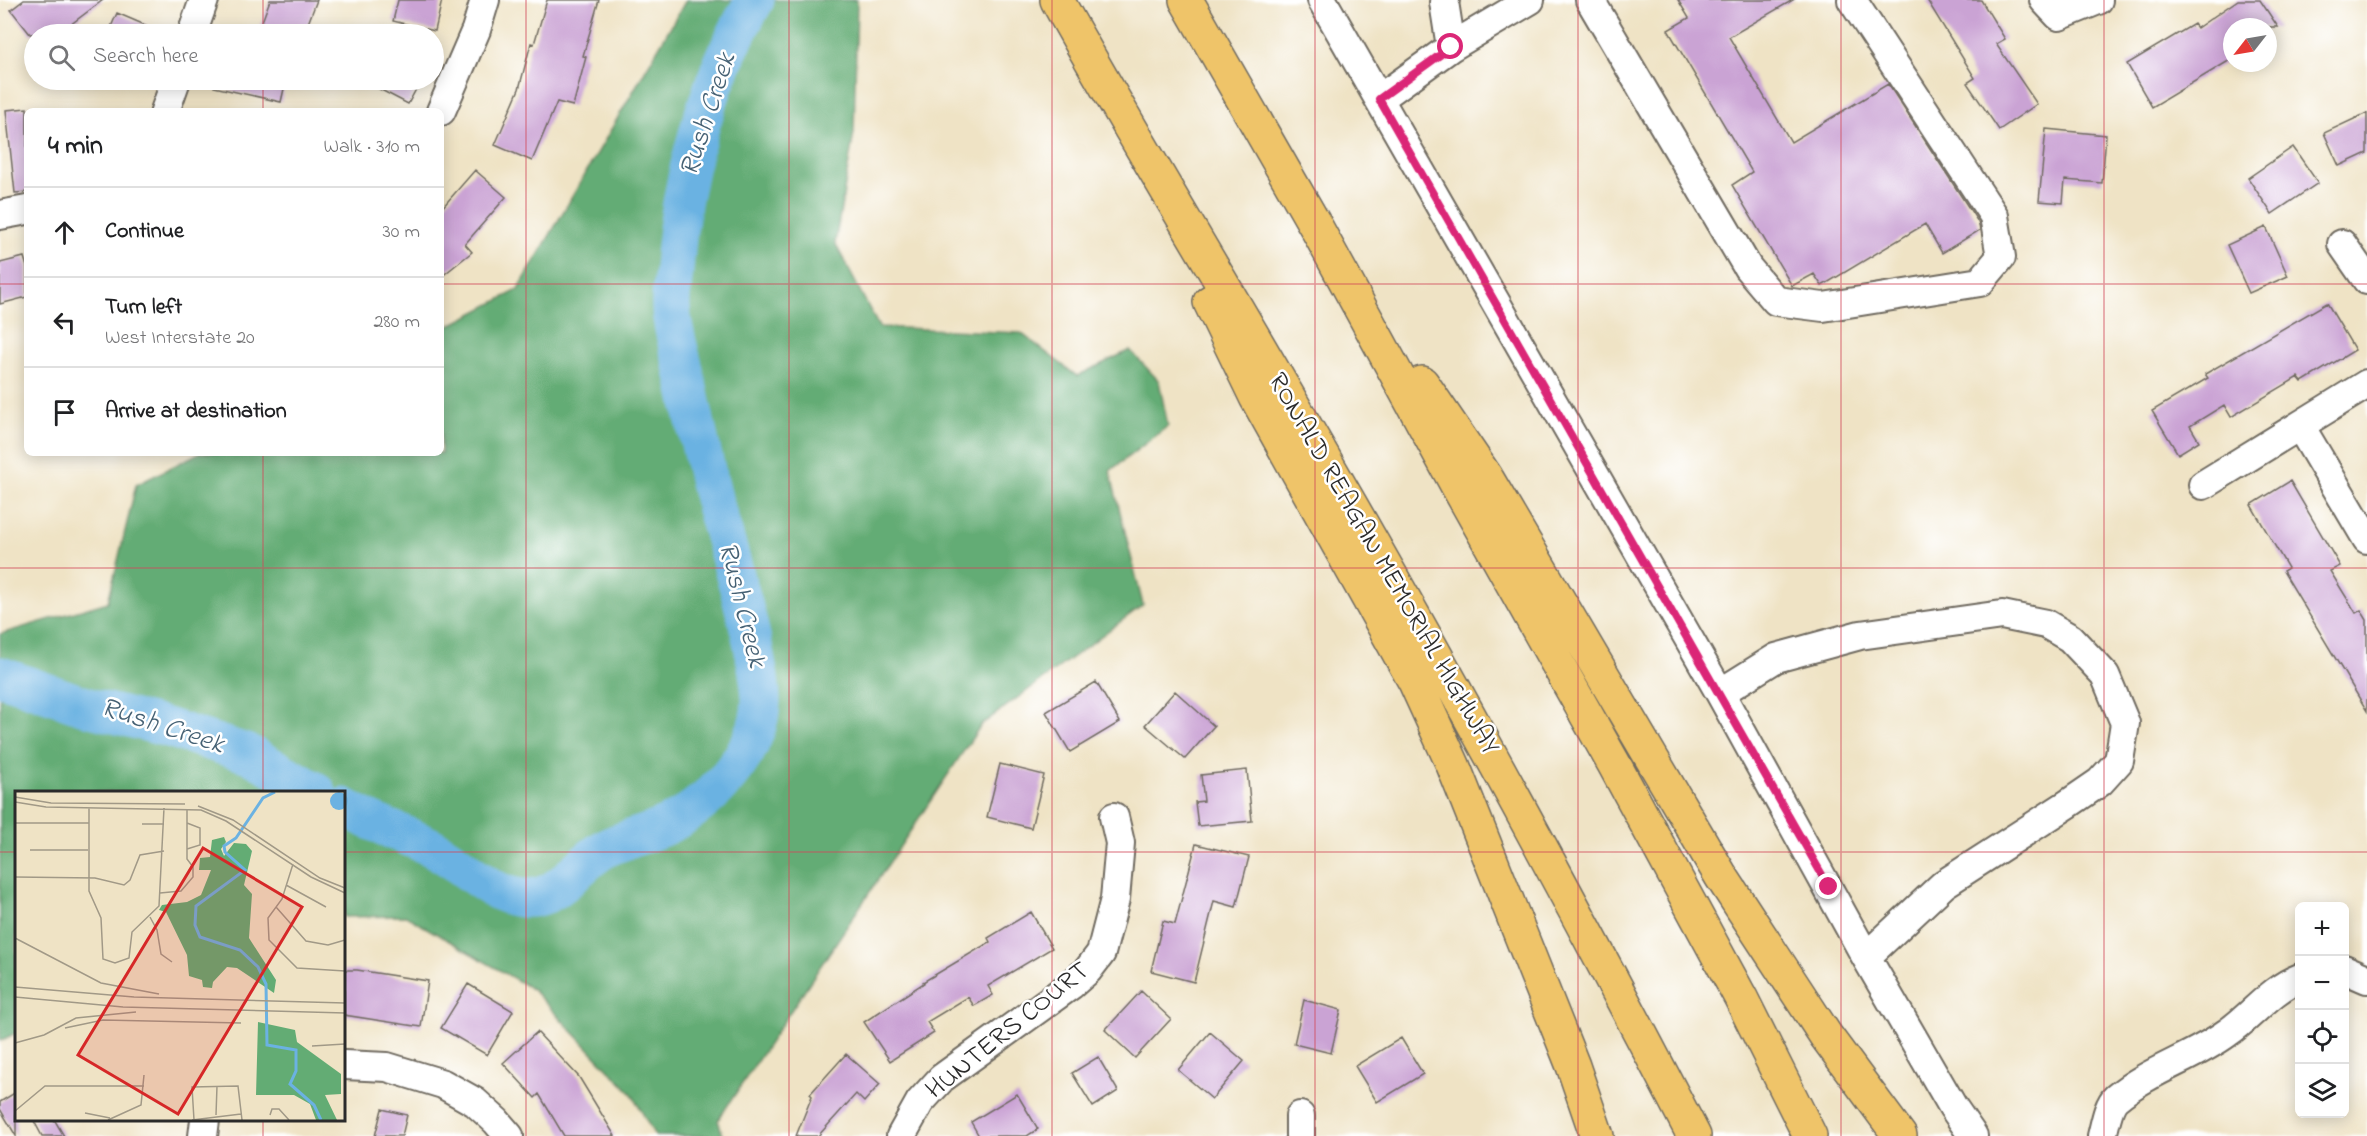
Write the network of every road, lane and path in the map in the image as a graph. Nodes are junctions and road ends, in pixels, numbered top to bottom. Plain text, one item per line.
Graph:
1 (204, 0) edge
2 (485, 0) edge
3 (1057, 0) edge
4 (1186, 0) edge
5 (1322, 0) edge
6 (1445, 0) edge
7 (1530, 0) edge
8 (1590, 0) edge
9 (1852, 0) edge
10 (2044, 0) edge
11 (2098, 0) edge
12 (196, 24) edge
13 (1451, 47) junction
14 (172, 90) edge
15 (1379, 99) junction
16 (166, 108) edge
17 (442, 108) edge
18 (1122, 116) junction
19 (24, 211) edge
20 (0, 215) edge
21 (1315, 225) junction
22 (2342, 244) dead end
23 (2367, 280) edge
24 (2367, 384) edge
25 (2300, 426) junction
26 (2203, 485) dead end
27 (2367, 539) edge
28 (1720, 693) junction
29 (1114, 817) dead end
30 (1866, 957) junction
31 (2349, 971) edge
32 (2367, 979) edge
33 (2295, 980) edge
34 (345, 1065) edge
35 (205, 1121) edge
36 (203, 1136) edge
37 (509, 1136) edge
38 (901, 1136) edge
39 (1597, 1136) edge
40 (1694, 1136) edge
41 (1810, 1136) edge
42 (1900, 1136) edge
43 (1973, 1136) edge
44 (2102, 1136) edge

1 - 12 street
2 - 17 street
3 - 18 highway, RONALD REAGAN MEMORIAL HIGHWAY
4 - 21 highway
5 - 15 street
6 - 13 street
7 - 13 street
8 - 9 street
10 - 11 street
13 - 15 street
14 - 16 street
15 - 28 street
18 - 39 highway
18 - 40 highway, RONALD REAGAN MEMORIAL HIGHWAY
19 - 20 street
21 - 41 highway
21 - 42 highway
22 - 23 street
24 - 25 street
25 - 26 street
25 - 27 street
28 - 30 street
28 - 30 street
29 - 38 street, HUNTERS COURT
30 - 43 street
31 - 32 street
33 - 44 street
34 - 37 street
35 - 36 street

